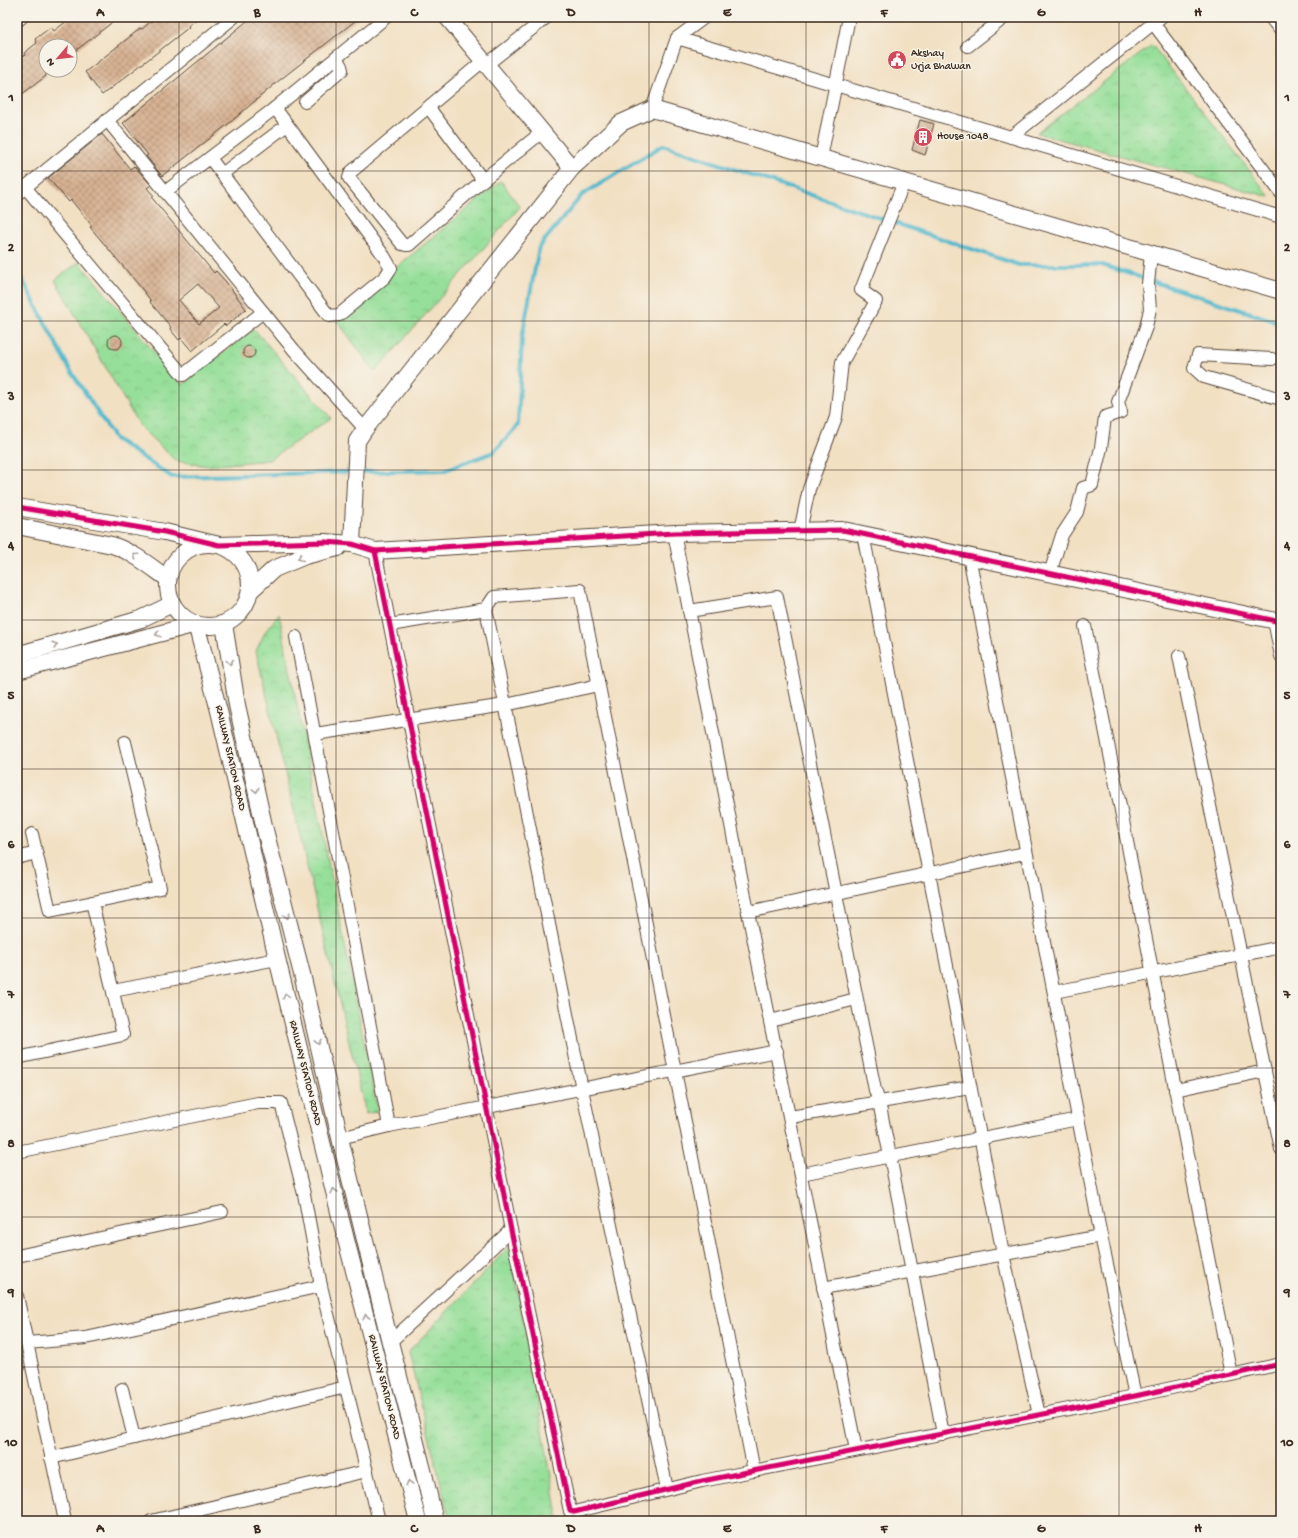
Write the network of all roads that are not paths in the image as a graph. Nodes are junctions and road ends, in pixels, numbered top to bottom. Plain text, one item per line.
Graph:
1 (22, 17) edge
2 (234, 17) edge
3 (386, 17) edge
4 (447, 17) edge
5 (547, 17) edge
6 (704, 17) edge
7 (849, 17) edge
8 (1005, 17) edge
9 (1270, 17) edge
10 (1157, 20) edge
11 (17, 21) edge
12 (1281, 31) edge
13 (677, 38) junction
14 (968, 46) dead end
15 (336, 58) junction
16 (485, 63) junction
17 (836, 86) junction
18 (305, 102) dead end
19 (275, 108) junction
20 (429, 108) junction
21 (652, 109) junction
22 (107, 120) junction
23 (287, 125) junction
24 (542, 132) junction
25 (1011, 137) junction
26 (210, 158) junction
27 (821, 158) junction
28 (572, 168) junction
29 (222, 174) junction
30 (483, 180) junction
31 (904, 182) junction
32 (21, 191) edge
33 (165, 192) junction
34 (1281, 193) edge
35 (1281, 217) edge
36 (1151, 254) junction
37 (1281, 291) edge
38 (262, 312) junction
39 (1272, 359) dead end
40 (1281, 398) edge
41 (365, 429) junction
42 (17, 507) edge
43 (17, 526) edge
44 (800, 531) junction
45 (674, 533) junction
46 (863, 534) junction
47 (352, 544) junction
48 (219, 545) junction
49 (375, 551) junction
50 (969, 556) junction
51 (1050, 573) junction
52 (168, 579) junction
53 (250, 591) junction
54 (172, 604) junction
55 (486, 609) junction
56 (689, 611) junction
57 (1278, 621) edge
58 (196, 624) junction
59 (224, 624) junction
60 (390, 624) junction
61 (1085, 626) dead end
62 (296, 637) dead end
63 (17, 655) edge
64 (1179, 656) dead end
65 (1281, 656) edge
66 (17, 672) edge
67 (598, 681) junction
68 (505, 705) junction
69 (409, 719) junction
70 (315, 734) junction
71 (125, 742) dead end
72 (32, 834) dead end
73 (1025, 853) junction
74 (36, 854) junction
75 (17, 858) edge
76 (928, 874) junction
77 (835, 894) junction
78 (92, 902) junction
79 (748, 912) junction
80 (1281, 948) edge
81 (1241, 955) junction
82 (277, 959) junction
83 (1152, 973) junction
84 (113, 991) junction
85 (1054, 992) junction
86 (856, 999) junction
87 (770, 1021) junction
88 (777, 1051) junction
89 (17, 1058) edge
90 (1265, 1070) junction
91 (675, 1071) junction
92 (970, 1087) junction
93 (582, 1089) junction
94 (1175, 1090) junction
95 (879, 1102) junction
96 (486, 1107) junction
97 (790, 1117) junction
98 (1078, 1119) junction
99 (389, 1126) junction
100 (340, 1138) junction
101 (980, 1138) junction
102 (1281, 1149) edge
103 (17, 1152) edge
104 (890, 1156) junction
105 (801, 1174) junction
106 (222, 1212) dead end
107 (511, 1230) junction
108 (1101, 1236) junction
109 (1003, 1254) junction
110 (17, 1256) edge
111 (912, 1272) junction
112 (321, 1286) junction
113 (823, 1288) junction
114 (17, 1296) edge
115 (390, 1342) junction
116 (27, 1343) junction
117 (1281, 1364) edge
118 (1231, 1375) junction
119 (346, 1387) junction
120 (122, 1389) dead end
121 (1135, 1396) junction
122 (1039, 1415) junction
123 (943, 1434) junction
124 (134, 1438) junction
125 (856, 1450) junction
126 (52, 1458) junction
127 (367, 1470) junction
128 (754, 1471) junction
129 (667, 1489) junction
130 (65, 1521) edge
131 (152, 1521) edge
132 (379, 1521) edge
133 (418, 1521) edge
134 (435, 1521) edge

1 - 11 street
2 - 22 street
3 - 15 street
4 - 16 street
5 - 16 street
6 - 13 street
7 - 17 street
8 - 14 street
9 - 12 street
10 - 25 street
10 - 34 street
13 - 17 street
13 - 21 street
15 - 18 street
15 - 19 street
16 - 20 street
16 - 24 street
17 - 25 street
17 - 27 street
19 - 23 street
19 - 26 street
20 - 30 street
20 - 30 street
21 - 27 street
21 - 28 street
22 - 32 street
22 - 33 street
23 - 29 street
23 - 29 street
24 - 28 street
24 - 30 street
25 - 35 street
26 - 29 street
26 - 33 street
27 - 31 street
28 - 41 street
31 - 36 street
31 - 44 street
32 - 38 street
33 - 38 street
36 - 37 street
36 - 51 street
38 - 41 street
39 - 40 street
41 - 47 street
42 - 48 street
52 -> 43 street
44 - 45 street
44 - 46 street
45 - 49 street
45 - 56 street
46 - 50 street
46 - 76 street
47 - 48 street
47 - 49 street
47 -> 53 street
48 - 52 street
48 - 53 street
49 - 60 street
50 - 51 street
50 - 73 street
51 - 57 street
52 - 54 street
53 - 59 street
54 - 58 street
63 -> 54 street
55 - 60 street
55 - 67 street
55 - 68 street
56 - 77 street
56 - 79 street
57 - 65 street
58 - 59 street
58 -> 66 street
58 - 82 street, RAILWAY STATION ROAD
59 -> 100 street, RAILWAY STATION ROAD
60 - 69 street
61 - 83 street
62 - 70 street
64 - 81 street
67 - 68 street
67 - 91 street
68 - 69 street
68 - 93 street
69 - 70 street
69 - 96 street
70 - 99 street
71 - 78 street
72 - 74 street
73 - 76 street
73 - 85 street
74 - 75 street
74 - 78 street
76 - 77 street
76 - 92 street
77 - 79 street
77 - 86 street
78 - 84 street
79 - 87 street
80 - 81 street
81 - 83 street
81 - 90 street
82 - 84 street
133 -> 82 street, RAILWAY STATION ROAD
83 - 85 street
83 - 94 street
84 - 89 street
85 - 98 street
86 - 87 street
86 - 95 street
87 - 88 street
88 - 91 street
88 - 97 street
90 - 94 street
90 - 102 street
91 - 93 street
91 - 128 street
92 - 95 street
92 - 101 street
93 - 96 street
93 - 129 street
94 - 118 street
95 - 97 street
95 - 104 street
96 - 99 street
96 - 107 street
97 - 105 street
98 - 101 street
98 - 108 street
99 - 100 street
100 - 115 street, RAILWAY STATION ROAD
101 - 104 street
101 - 109 street
103 - 112 street
104 - 105 street
104 - 111 street
105 - 113 street
106 - 110 street
107 - 115 street
107 - 129 street
108 - 109 street
108 - 121 street
109 - 111 street
109 - 122 street
111 - 113 street
111 - 123 street
112 - 116 street
112 - 119 street
113 - 125 street
114 - 116 street
115 - 134 street, RAILWAY STATION ROAD
116 - 126 street
117 - 118 street
118 - 121 street
119 - 124 street
119 - 127 street
120 - 124 street
121 - 122 street
122 - 123 street
123 - 125 street
124 - 126 street
125 - 128 street
126 - 130 street
127 - 131 street
127 - 132 street
128 - 129 street

